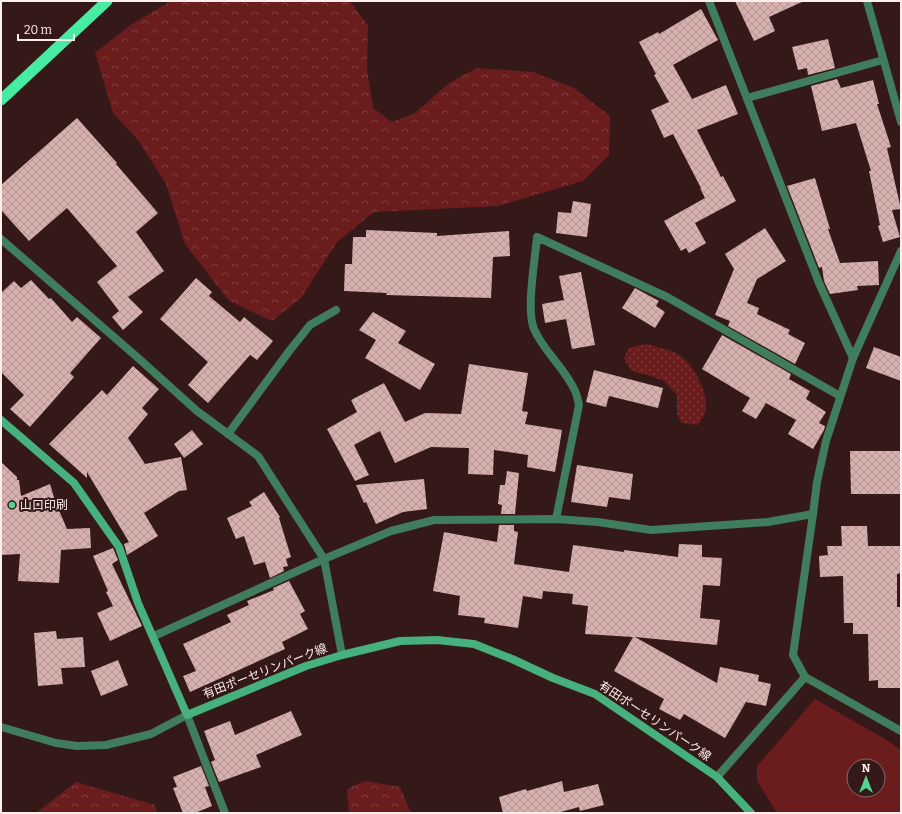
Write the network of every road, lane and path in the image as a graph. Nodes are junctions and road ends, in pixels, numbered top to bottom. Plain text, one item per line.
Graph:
1 (107, 1) edge
2 (709, 1) edge
3 (867, 1) edge
4 (883, 60) junction
5 (747, 98) junction
6 (1, 100) edge
7 (901, 122) edge
8 (1, 239) edge
9 (901, 251) edge
10 (336, 310) dead end
11 (852, 358) junction
12 (840, 396) junction
13 (1, 420) edge
14 (228, 434) junction
15 (813, 514) junction
16 (556, 518) junction
17 (324, 559) junction
18 (154, 636) junction
19 (342, 655) junction
20 (805, 677) junction
21 (187, 715) junction
22 (1, 727) edge
23 (901, 731) edge
24 (717, 776) junction
25 (225, 813) edge
26 (751, 813) edge

1 - 6 highway
2 - 5 street
3 - 4 street
4 - 5 street
4 - 7 street
5 - 11 street
8 - 14 street
9 - 11 street
10 - 14 street
11 - 12 street
12 - 15 street
12 - 16 street
13 - 18 main road
14 - 17 street
15 - 16 street
15 - 20 street
16 - 17 street
17 - 18 street
17 - 19 street
18 - 21 main road
19 - 21 main road, 有田ポーセリンパーク線
19 - 24 main road, 有田ポーセリンパーク線
20 - 23 street
20 - 24 street
21 - 22 street
21 - 25 street
24 - 26 main road, 有田ポーセリンパーク線

